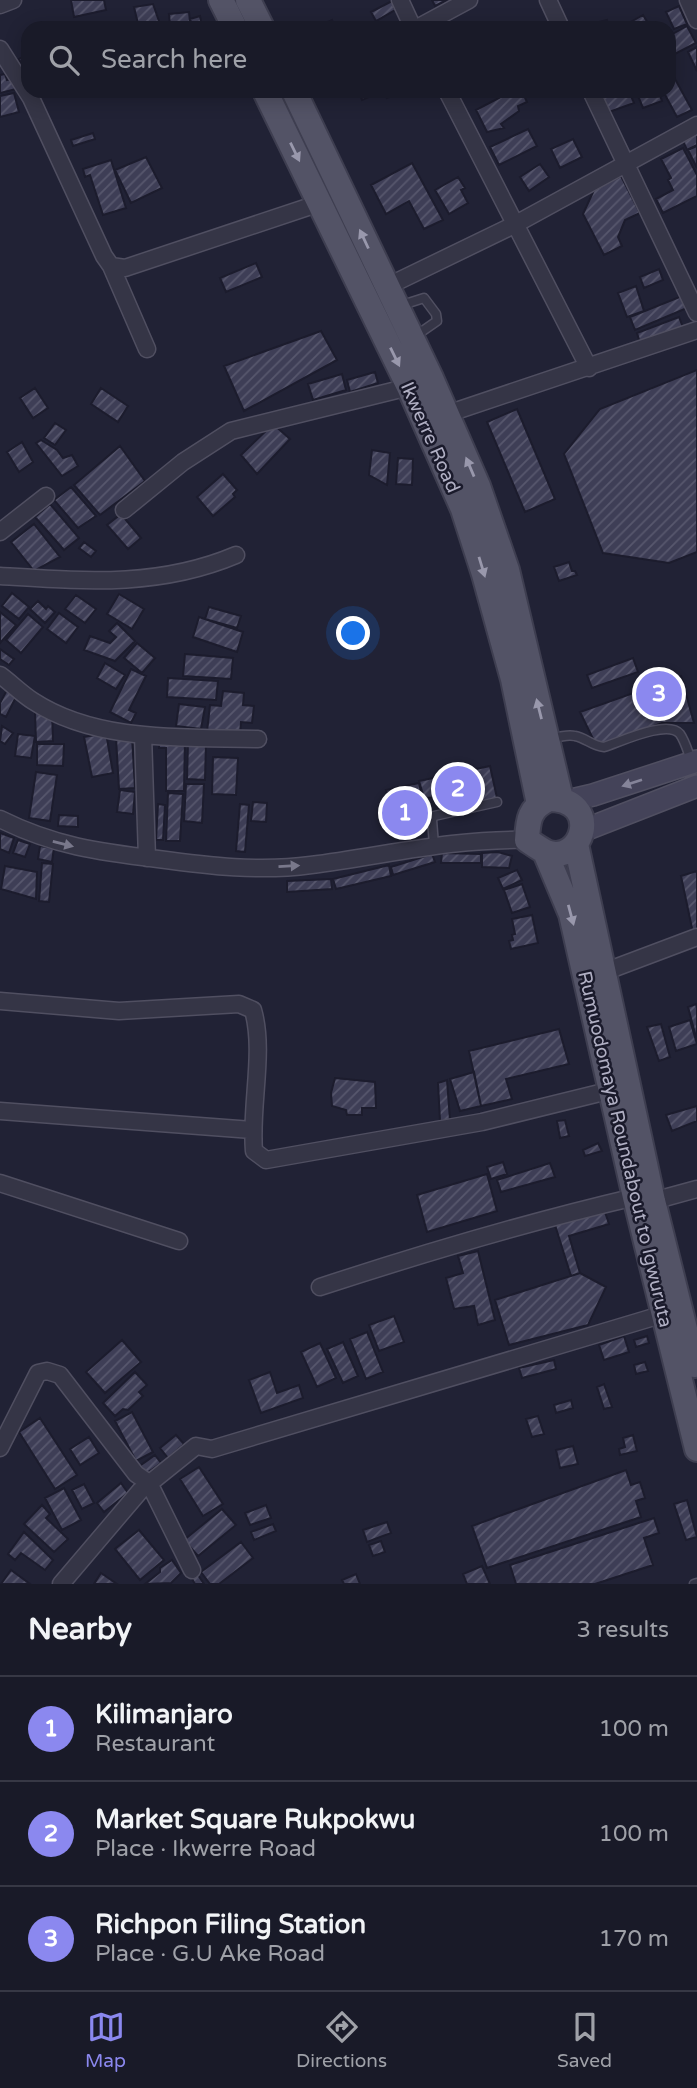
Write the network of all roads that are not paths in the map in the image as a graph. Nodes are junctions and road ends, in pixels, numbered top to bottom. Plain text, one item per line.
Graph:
1 (13, 0) edge
2 (221, 0) edge
3 (238, 0) edge
4 (248, 0) edge
5 (400, 0) edge
6 (469, 0) edge
7 (548, 0) edge
8 (688, 0) edge
9 (0, 5) edge
10 (697, 20) edge
11 (232, 21) edge
12 (248, 21) edge
13 (258, 21) edge
14 (411, 21) edge
15 (428, 21) edge
16 (558, 21) edge
17 (0, 48) edge
18 (21, 82) edge
19 (31, 98) edge
20 (268, 98) edge
21 (297, 98) edge
22 (450, 98) edge
23 (594, 98) edge
24 (697, 125) edge
25 (625, 163) junction
26 (320, 203) junction
27 (514, 225) junction
28 (111, 267) junction
29 (391, 297) junction
30 (697, 313) edge
31 (697, 330) edge
32 (147, 349) dead end
33 (589, 368) junction
34 (409, 387) junction
35 (447, 414) junction
36 (46, 496) dead end
37 (124, 510) dead end
38 (0, 532) edge
39 (236, 555) dead end
40 (0, 576) edge
41 (0, 675) edge
42 (143, 735) junction
43 (258, 739) dead end
44 (547, 739) junction
45 (695, 762) edge
46 (697, 786) edge
47 (555, 801) junction
48 (497, 802) dead end
49 (0, 819) edge
50 (579, 837) junction
51 (434, 845) junction
52 (536, 846) junction
53 (147, 858) junction
54 (697, 937) edge
55 (604, 972) junction
56 (0, 1001) edge
57 (620, 1088) junction
58 (0, 1111) edge
59 (252, 1130) junction
60 (0, 1183) edge
61 (697, 1189) edge
62 (644, 1199) junction
63 (178, 1241) dead end
64 (320, 1287) dead end
65 (678, 1313) junction
66 (697, 1376) edge
67 (0, 1448) edge
68 (697, 1448) edge
69 (149, 1483) junction
70 (192, 1570) dead end
71 (61, 1584) edge

1 - 9 street
2 - 11 main road
3 - 12 main road
4 - 13 main road
5 - 14 street
6 - 15 street
7 - 16 street
8 - 10 street
17 - 18 street
19 - 28 street
20 -> 26 main road, Ikwerre Road
29 -> 21 main road
22 - 27 street
23 - 25 street
24 - 25 street
25 - 27 street
25 - 30 street
26 - 28 street
26 -> 34 main road, Ikwerre Road
27 - 29 street
27 - 33 street
28 - 32 street
29 - 35 main road
31 - 33 street
33 - 35 street
34 - 37 street
34 -> 47 main road, Ikwerre Road
44 -> 35 main road
36 - 38 street
39 - 40 street
41 - 42 street
42 - 43 street
42 - 53 street
44 - 45 lane
44 - 47 main road
45 -> 47 main road
46 - 50 main road
47 - 50 main road
47 - 52 main road
48 - 51 lane
49 -> 53 street
50 - 52 main road
50 - 55 main road
51 - 52 street
53 -> 51 street
52 -> 57 main road, Rumuodomaya Roundabout to Igwuruta
54 - 55 street
55 - 57 main road
56 - 59 street
57 - 59 street
57 - 62 main road
58 - 59 street
60 - 63 street
61 - 62 street
62 - 64 street
62 - 65 main road
65 - 66 main road
65 - 68 main road, Rumuodomaya Roundabout to Igwuruta
65 - 69 street
67 - 69 street
69 - 70 street
69 - 71 street

